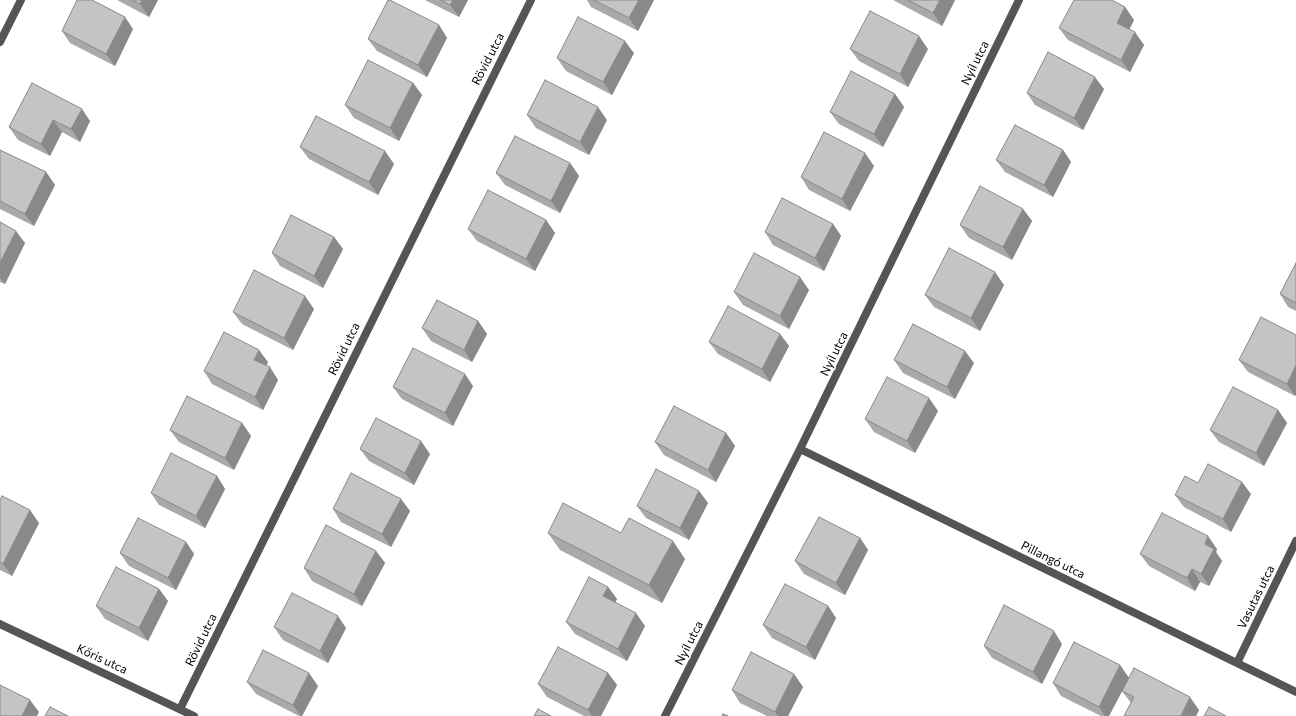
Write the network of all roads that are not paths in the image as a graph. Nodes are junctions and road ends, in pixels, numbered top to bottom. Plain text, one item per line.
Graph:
1 (21, 0) edge
2 (531, 0) edge
3 (1019, 0) edge
4 (0, 42) edge
5 (800, 449) junction
6 (1296, 541) edge
7 (0, 624) edge
8 (1237, 663) junction
9 (1296, 692) edge
10 (180, 709) junction
11 (194, 716) edge
12 (665, 716) edge

1 - 4 street
2 - 10 street, Rövid utca
3 - 5 street, Nyíl utca
5 - 8 street, Pillangó utca
5 - 12 street, Nyíl utca
6 - 8 street, Vasutas utca
7 - 10 street, Kőris utca
8 - 9 street, Pillangó utca
10 - 11 street, Kőris utca

